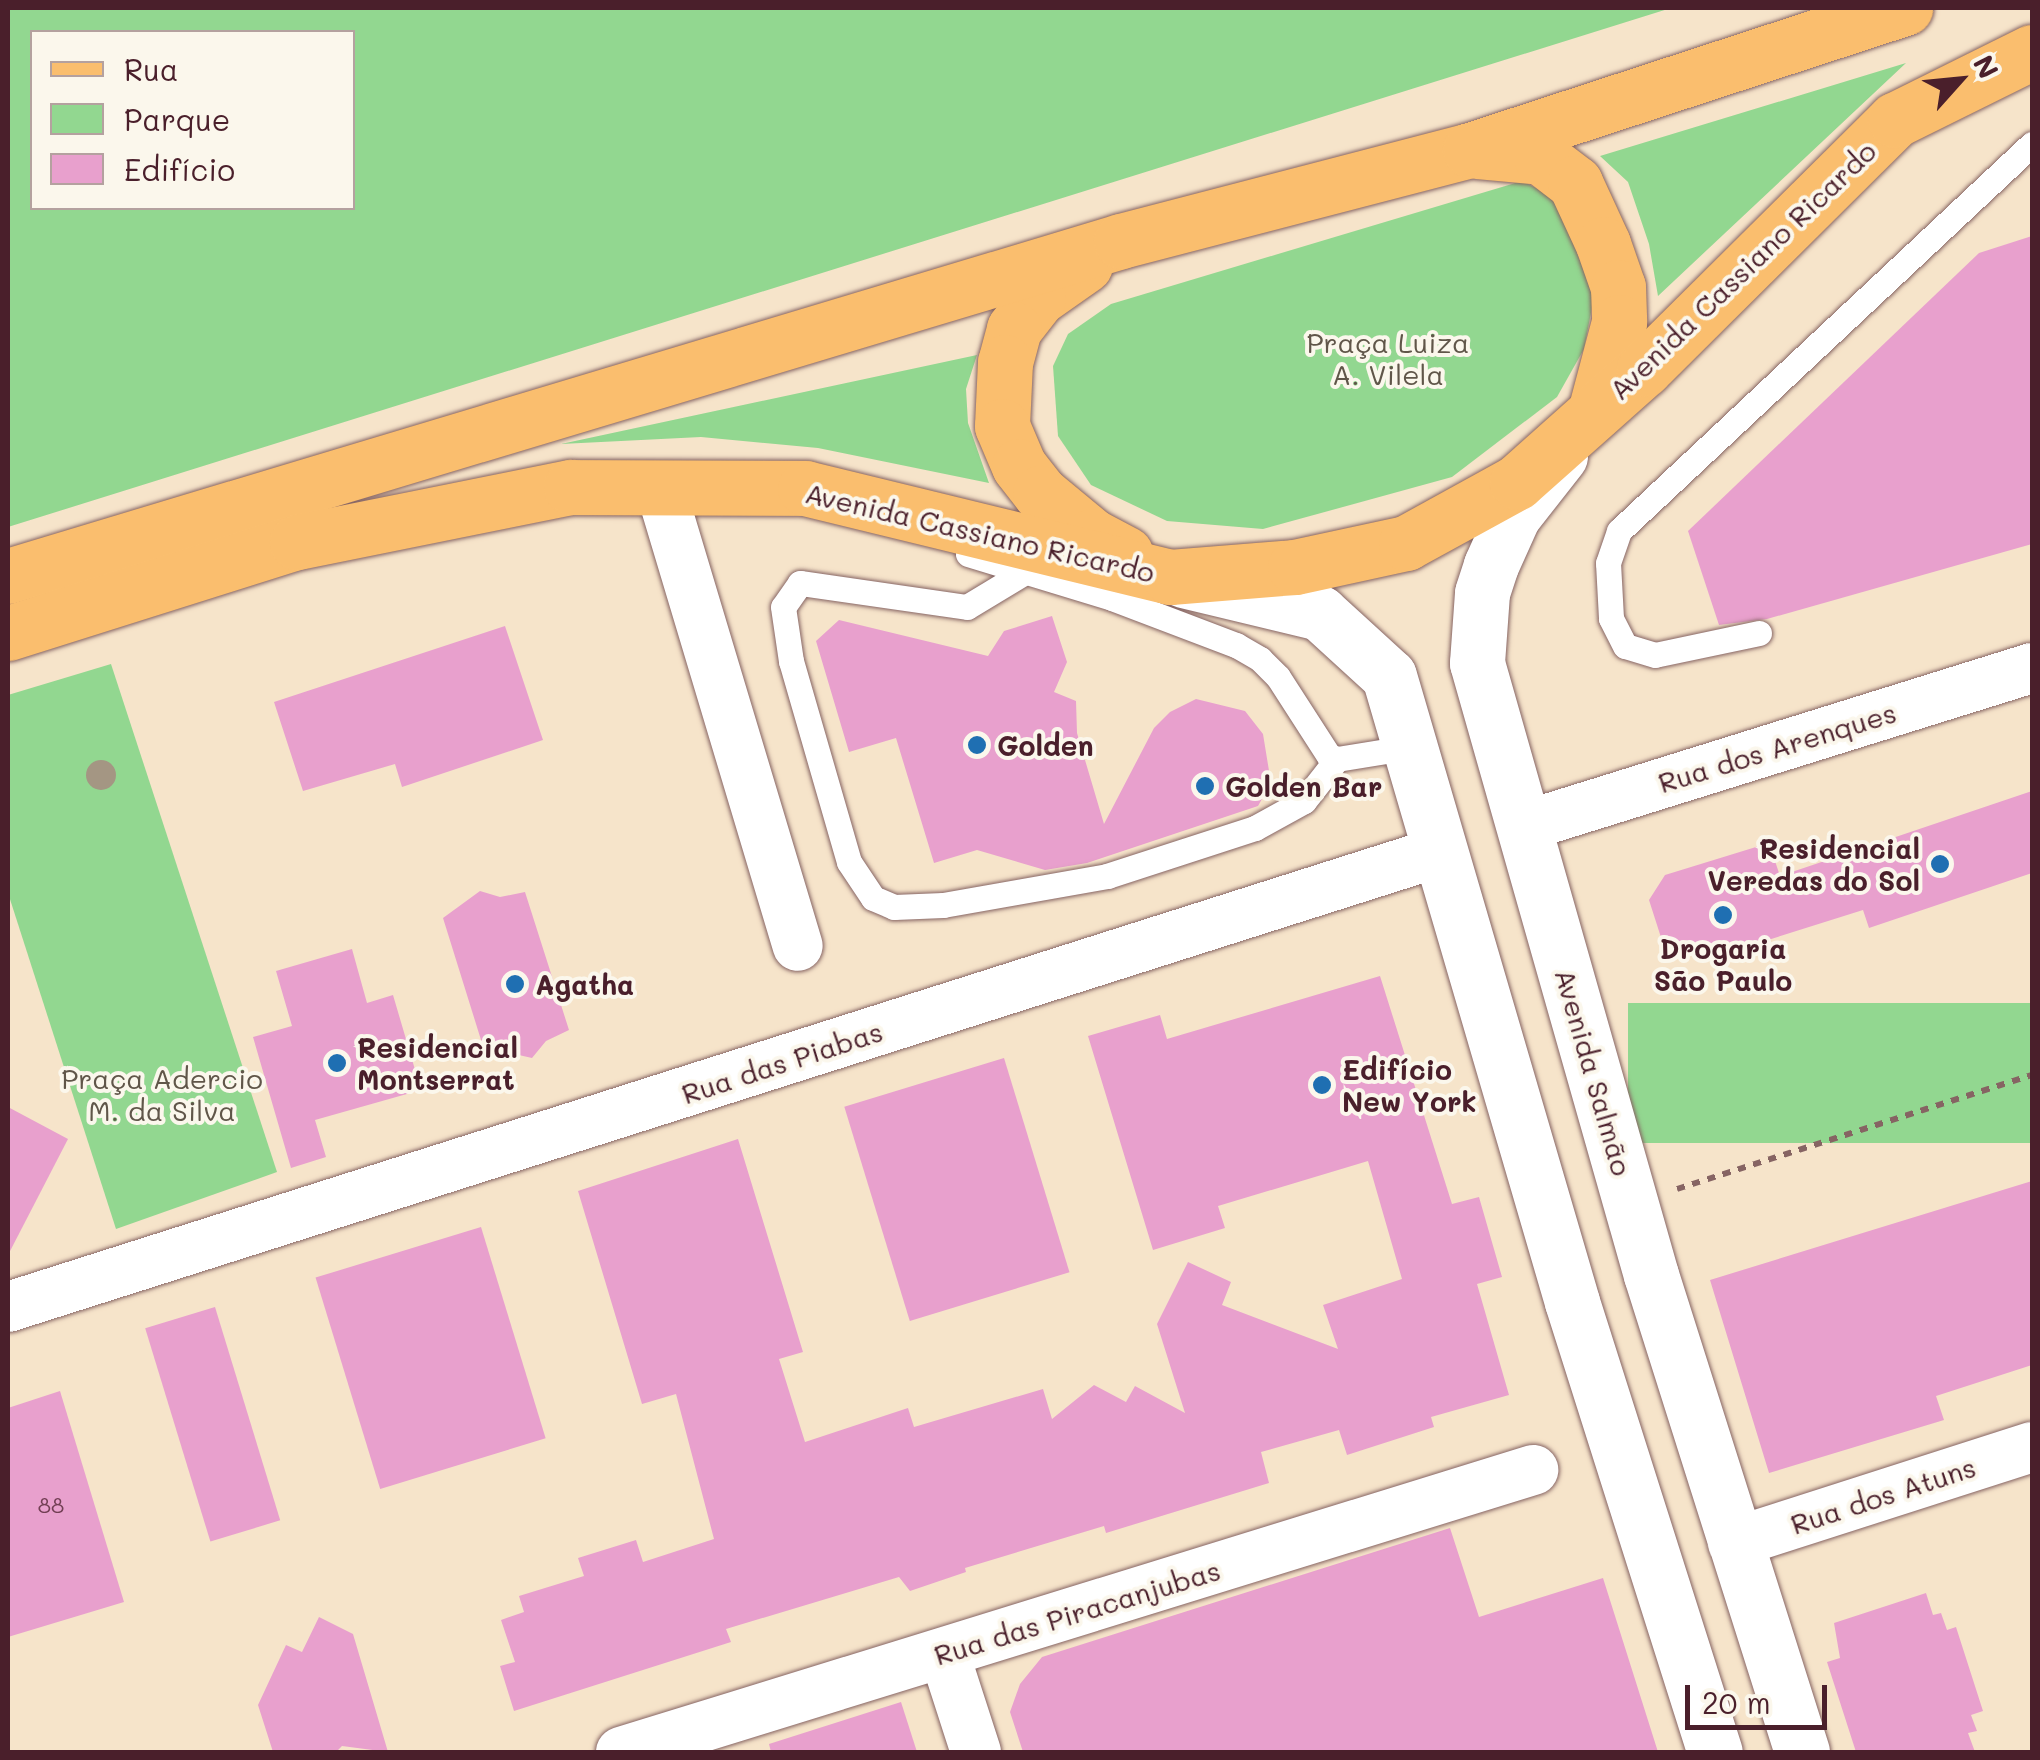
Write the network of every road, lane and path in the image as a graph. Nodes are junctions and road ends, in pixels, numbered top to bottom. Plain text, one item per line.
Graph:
1 (1904, 8) edge
2 (2032, 52) edge
3 (2032, 144) edge
4 (1470, 150) junction
5 (1121, 241) junction
6 (1595, 412) junction
7 (660, 487) junction
8 (1045, 562) junction
9 (8, 576) edge
10 (1170, 576) junction
11 (8, 632) edge
12 (1759, 634) dead end
13 (2032, 668) edge
14 (1411, 747) junction
15 (1337, 760) junction
16 (1522, 827) junction
17 (1442, 851) junction
18 (798, 946) dead end
19 (2032, 1075) edge
20 (1632, 1204) junction
21 (1651, 1275) junction
22 (1572, 1302) junction
23 (8, 1307) edge
24 (2032, 1447) edge
25 (1533, 1470) dead end
26 (1733, 1543) junction
27 (944, 1654) junction
28 (622, 1752) edge
29 (976, 1752) edge
30 (1715, 1752) edge
31 (1802, 1752) edge

1 - 4 main road
2 - 6 main road, Avenida Cassiano Ricardo
3 - 12 lane
4 - 5 main road
4 - 6 main road
5 - 9 main road
5 - 10 main road
6 - 10 main road, Avenida Cassiano Ricardo
6 - 16 street, Avenida Salmão
7 - 8 main road, Avenida Cassiano Ricardo
7 - 11 main road, Avenida Cassiano Ricardo
7 - 18 street
8 - 10 main road, Avenida Cassiano Ricardo
8 - 15 lane
8 - 15 lane
10 - 14 street
13 - 16 street, Rua dos Arenques
14 - 15 lane
14 - 17 street
16 - 20 street, Avenida Salmão
17 - 22 street
17 - 23 street, Rua das Piabas
19 - 20 path
20 - 21 street, Avenida Salmão
21 - 22 street
21 - 26 street, Avenida Salmão
22 - 30 street
24 - 26 street, Rua dos Atuns
25 - 27 street, Rua das Piracanjubas
26 - 31 street, Avenida Salmão
27 - 28 street, Rua das Piracanjubas
27 - 29 street

